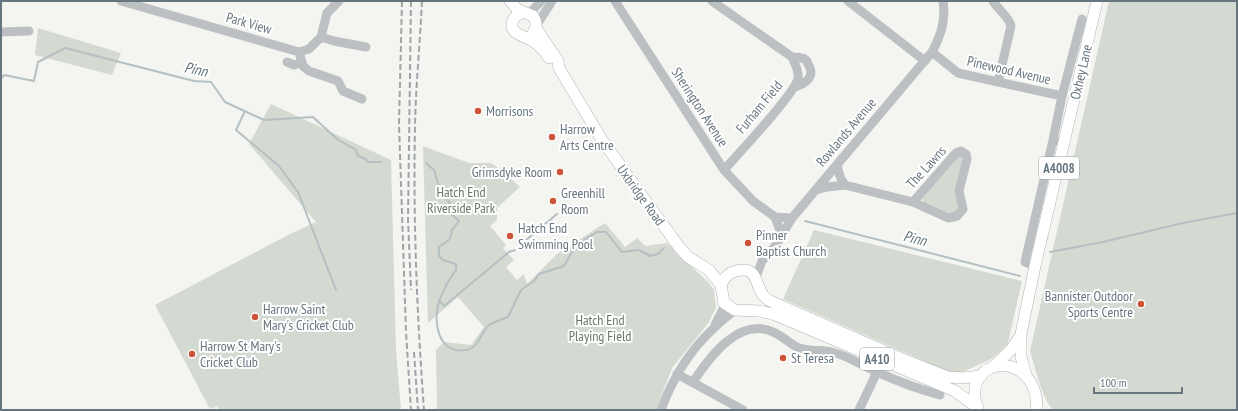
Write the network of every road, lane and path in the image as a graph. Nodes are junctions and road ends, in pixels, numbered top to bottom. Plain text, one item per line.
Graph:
1 (121, 1) edge
2 (339, 1) edge
3 (502, 1) edge
4 (510, 1) edge
5 (541, 1) edge
6 (552, 1) edge
7 (615, 1) edge
8 (623, 1) edge
9 (712, 1) edge
10 (848, 1) edge
11 (943, 1) edge
12 (993, 1) edge
13 (1097, 1) edge
14 (144, 4) edge
15 (622, 12) junction
16 (526, 13) junction
17 (1082, 19) dead end
18 (514, 20) junction
19 (536, 27) junction
20 (29, 31) dead end
21 (1, 32) edge
22 (321, 37) junction
23 (524, 37) junction
24 (366, 47) dead end
25 (299, 52) junction
26 (932, 52) junction
27 (792, 57) junction
28 (925, 61) junction
29 (287, 62) dead end
30 (302, 62) junction
31 (560, 68) junction
32 (998, 82) junction
33 (795, 87) junction
34 (1062, 96) junction
35 (362, 99) dead end
36 (1053, 140) junction
37 (1065, 142) junction
38 (837, 166) junction
39 (724, 170) junction
40 (845, 184) junction
41 (815, 191) junction
42 (913, 202) junction
43 (775, 217) junction
44 (792, 218) junction
45 (782, 236) junction
46 (762, 261) junction
47 (1035, 266) junction
48 (709, 270) junction
49 (746, 270) junction
50 (727, 275) junction
51 (756, 277) junction
52 (721, 286) junction
53 (761, 293) junction
54 (724, 303) junction
55 (735, 310) junction
56 (748, 310) junction
57 (714, 328) junction
58 (1021, 334) junction
59 (993, 367) junction
60 (877, 372) junction
61 (677, 374) junction
62 (1026, 375) junction
63 (981, 376) junction
64 (692, 382) junction
65 (940, 395) dead end
66 (1037, 397) junction
67 (979, 409) edge
68 (661, 410) edge
69 (743, 410) edge
70 (859, 410) edge
71 (1036, 410) edge
72 (1045, 410) edge

1 - 14 street, Park View
2 - 22 street
3 - 18 main road, Uxbridge Road
4 - 16 main road, Uxbridge Road
5 - 16 street
6 - 19 street
7 - 15 street, Sherington Avenue
8 - 15 street
9 - 27 street
10 - 28 street
11 - 26 street, Rowlands Avenue
12 - 32 street
13 - 37 main road, Oxhey Lane / A4008
14 - 25 street, Park View
15 - 39 street, Sherington Avenue
16 - 18 main road
16 - 19 main road, Uxbridge Road
17 - 34 street, Oxhey Lane
18 - 23 main road, Uxbridge Road
19 - 23 main road
19 - 31 main road, Uxbridge Road
20 - 21 street
22 - 24 street
22 - 25 street
23 - 31 main road, Uxbridge Road
25 - 30 street
26 - 28 street, Rowlands Avenue
26 - 32 street, Pinewood Avenue
27 - 33 street, Furham Field
27 - 33 street
28 - 38 street, Rowlands Avenue
29 - 30 street
30 - 35 street
31 - 48 main road, Uxbridge Road
32 - 34 street, Pinewood Avenue
33 - 39 street, Furham Field
34 - 36 street, Oxhey Lane
36 - 37 street
36 - 47 street, Oxhey Lane
37 - 47 main road, Oxhey Lane / A4008
38 - 40 street
38 - 41 street, Rowlands Avenue
39 - 43 street, Sherington Avenue
40 - 41 street
40 - 42 street, The Lawns
41 - 44 street, Rowlands Avenue
42 - 42 street, The Lawns
43 - 44 street
43 - 45 street
44 - 45 street, Rowlands Avenue
45 - 46 street, Rowlands Avenue
46 - 49 street
46 - 51 street, Rowlands Avenue
47 - 58 main road, Oxhey Lane / A4008
48 - 50 main road, Uxbridge Road
48 - 52 main road, Uxbridge Road
49 - 50 main road
49 - 51 main road
50 - 52 main road
51 - 53 main road
52 - 54 main road, Uxbridge Road
53 - 56 main road
53 - 63 main road, A410
54 - 55 main road
54 - 57 street
55 - 56 main road
55 - 57 street
56 - 67 main road, A410
57 - 61 street
58 - 59 main road, Oxhey Lane / A4008
58 - 62 main road, Oxhey Lane / A4008
59 - 62 main road
59 - 63 main road, Oxhey Lane
60 - 64 street
60 - 65 street
60 - 70 street
61 - 64 street
61 - 68 street
62 - 66 main road, Oxhey Lane
63 - 67 main road
64 - 69 street
66 - 71 main road
66 - 72 main road

